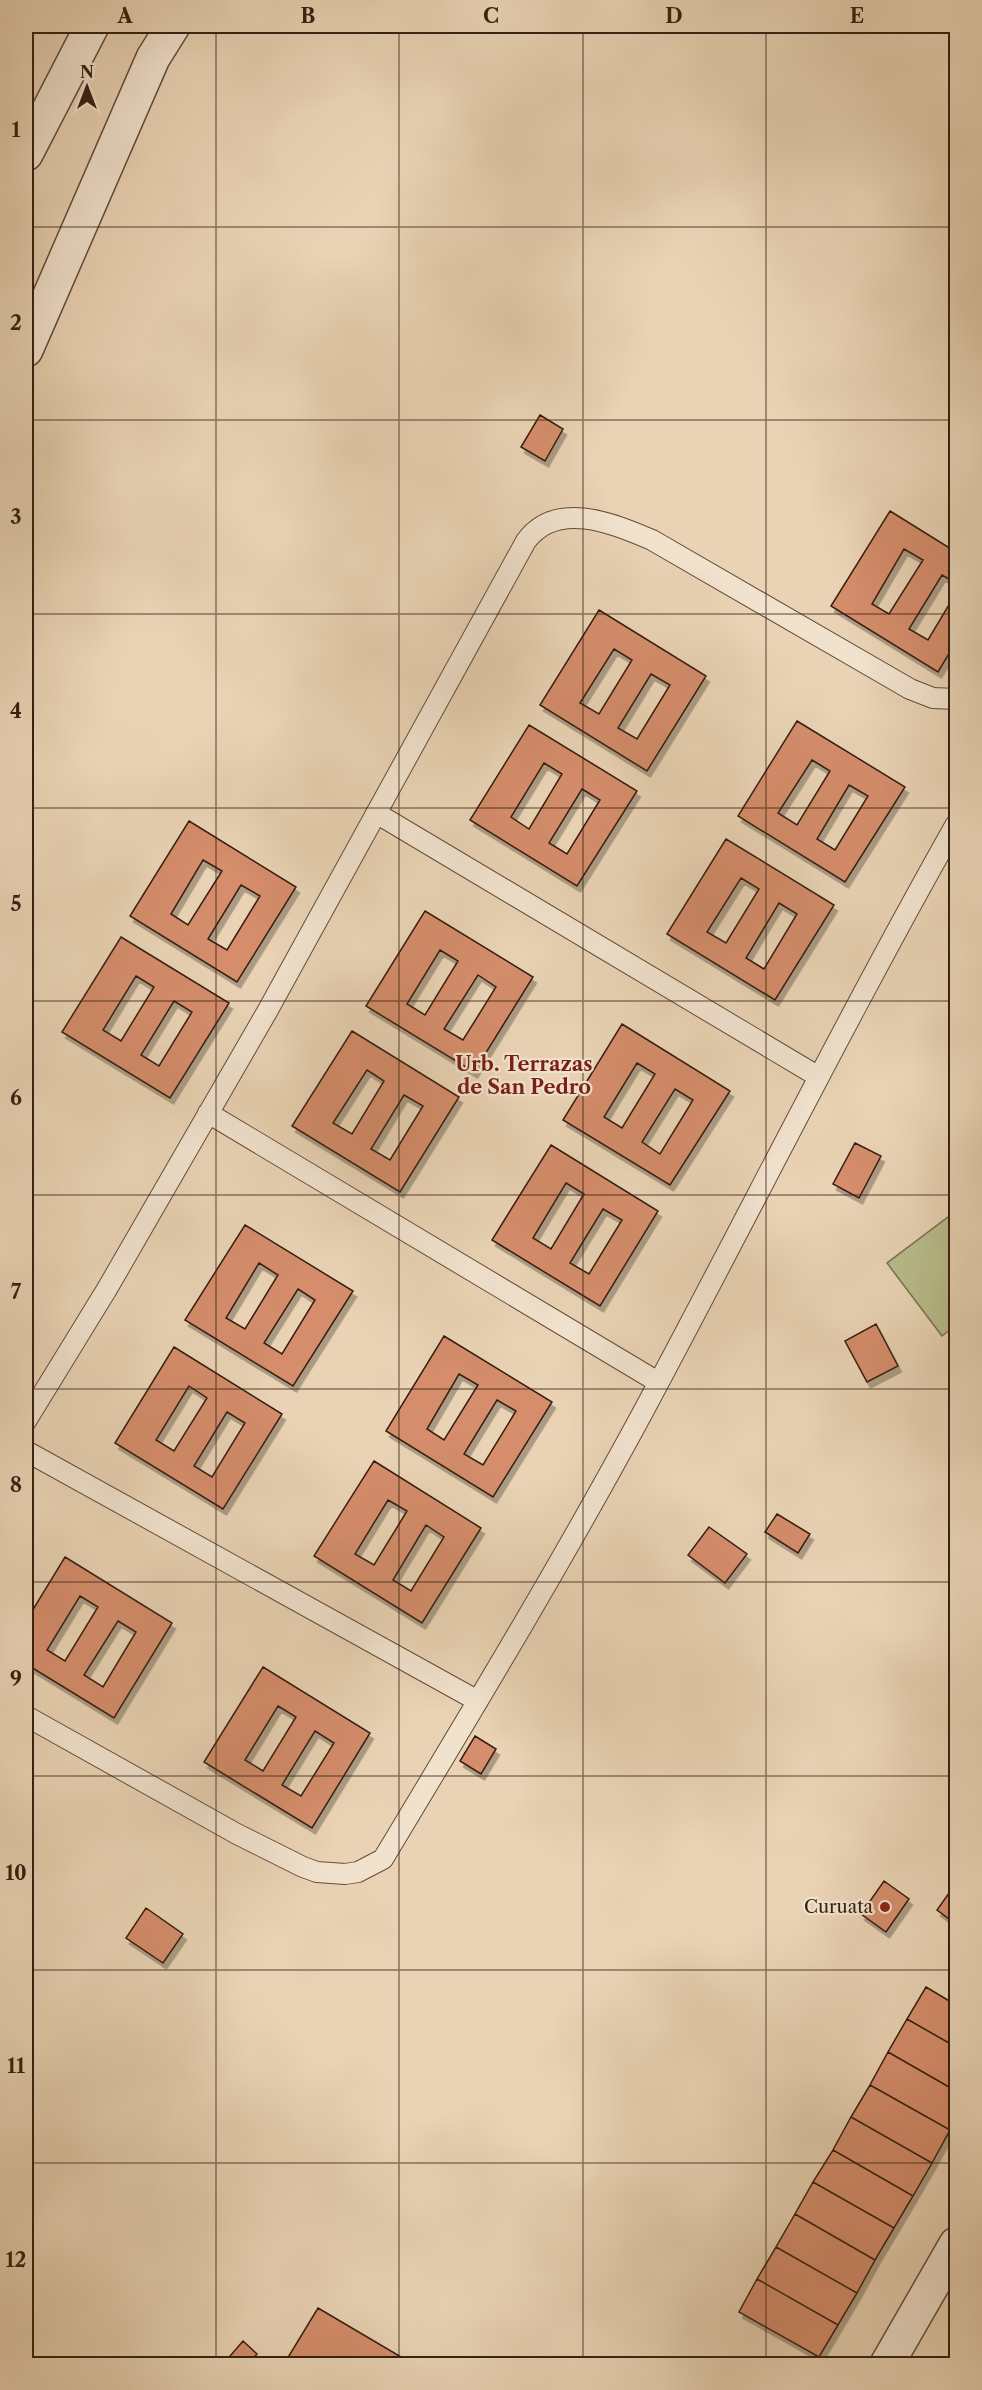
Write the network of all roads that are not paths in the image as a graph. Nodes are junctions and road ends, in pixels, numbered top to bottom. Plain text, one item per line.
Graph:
1 (92, 26) edge
2 (172, 26) edge
3 (26, 154) edge
4 (26, 350) edge
5 (957, 699) edge
6 (376, 813) junction
7 (957, 824) edge
8 (819, 1077) junction
9 (208, 1113) junction
10 (658, 1382) junction
11 (26, 1421) edge
12 (26, 1451) edge
13 (478, 1701) junction
14 (26, 1716) edge
15 (957, 2244) edge
16 (887, 2364) edge

1 - 3 street
2 - 4 street
5 - 6 lane
6 - 8 lane
6 - 9 lane
7 - 8 lane
8 - 10 lane
9 - 10 lane
9 - 11 lane
10 - 13 lane
12 - 13 lane
13 - 14 lane
15 - 16 street

